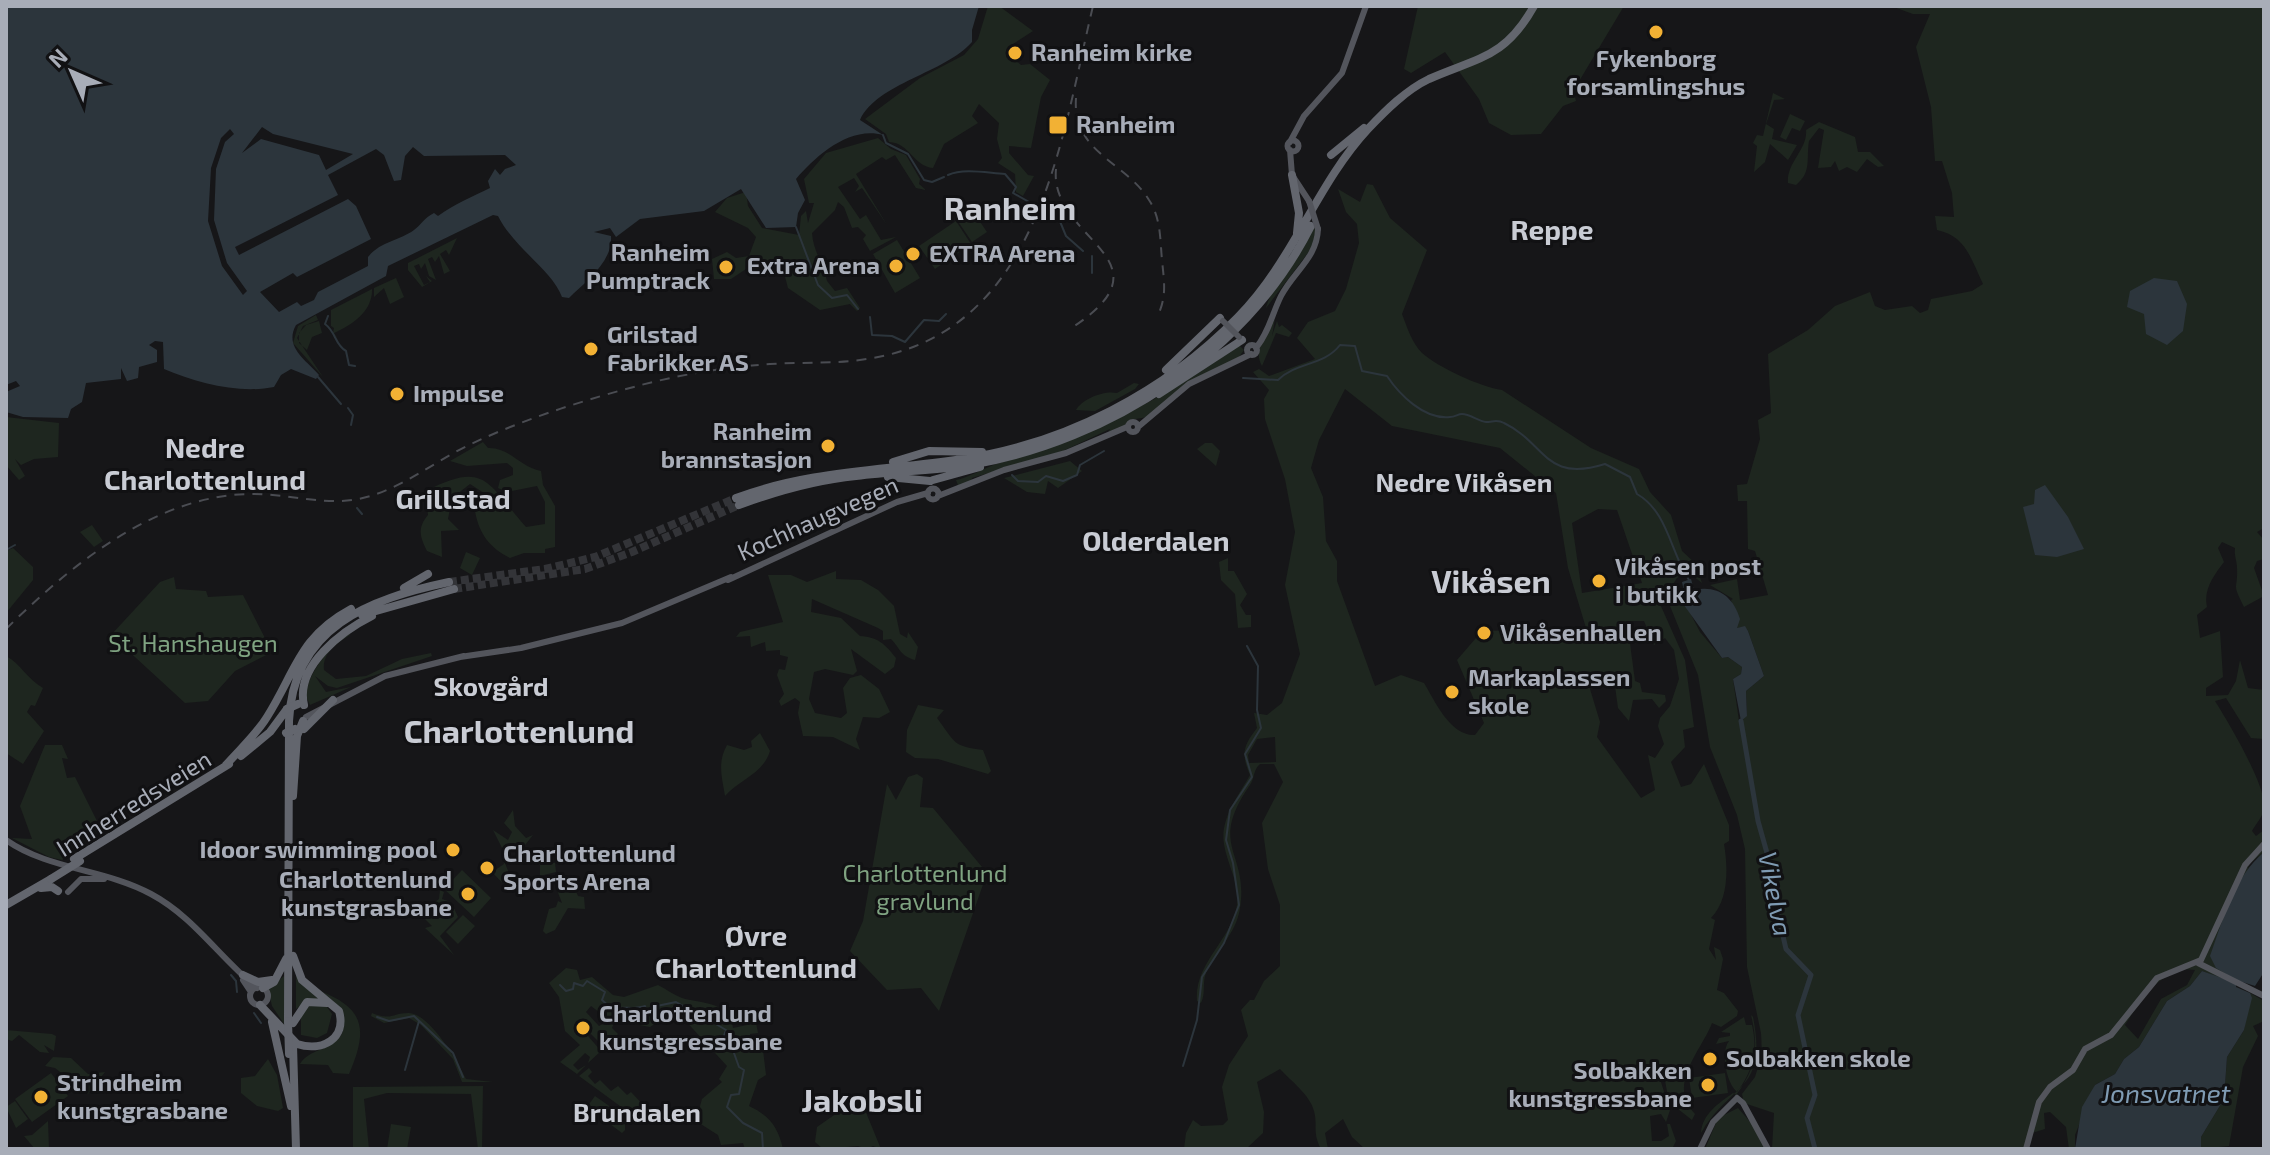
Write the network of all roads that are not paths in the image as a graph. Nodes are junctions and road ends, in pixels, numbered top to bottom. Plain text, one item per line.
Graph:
1 (1366, 6) edge
2 (1534, 6) edge
3 (1431, 79) junction
4 (1381, 116) junction
5 (1331, 155) dead end
6 (1292, 175) junction
7 (1292, 249) junction
8 (1222, 320) joint
9 (1248, 346) junction
10 (1144, 391) junction
11 (1129, 408) junction
12 (995, 457) junction
13 (868, 474) junction
14 (428, 574) dead end
15 (398, 603) junction
16 (346, 619) junction
17 (292, 673) junction
18 (285, 682) junction
19 (333, 700) junction
20 (303, 705) junction
21 (321, 707) junction
22 (284, 711) junction
23 (305, 719) junction
24 (283, 731) junction
25 (296, 744) junction
26 (226, 765) junction
27 (291, 796) junction
28 (6, 842) edge
29 (2264, 844) edge
30 (77, 860) junction
31 (49, 878) junction
32 (104, 879) junction
33 (63, 891) joint
34 (22, 896) junction
35 (6, 903) edge
36 (292, 953) junction
37 (2198, 963) junction
38 (243, 975) junction
39 (276, 978) junction
40 (257, 989) junction
41 (2264, 996) edge
42 (263, 1003) junction
43 (271, 1017) junction
44 (291, 1022) junction
45 (291, 1054) junction
46 (291, 1106) junction
47 (295, 1149) edge
48 (1700, 1149) edge
49 (1768, 1149) edge
50 (2026, 1149) edge

1 - 6 main road
2 - 3 highway
3 - 4 highway
3 - 11 highway
4 - 5 highway
4 - 7 highway
6 - 7 highway
6 - 9 main road, bridge
7 - 10 highway
8 - 9 main road, bridge
8 - 10 highway
9 - 11 highway
9 - 19 main road, Kochhaugvegen
10 - 12 highway
11 - 12 highway
12 - 13 highway
12 - 13 highway
12 - 13 highway
14 - 18 highway
15 - 16 highway
15 - 20 highway
15 - 27 highway
16 - 17 highway
16 - 27 highway
17 - 18 highway
17 - 22 highway
18 - 26 highway
19 - 21 main road, Kochhaugvegen
19 - 25 highway
20 - 21 main road
20 - 22 highway, bridge
20 - 23 highway
21 - 23 main road, Kochhaugvegen
22 - 24 highway
23 - 24 highway
23 - 25 highway
24 - 26 highway, Innherredsveien
24 - 27 highway
24 - 30 highway, Innherredsveien
25 - 27 highway
26 - 30 highway, Innherredsveien
27 - 36 highway
28 - 32 main road
28 - 38 main road
29 - 37 main road
30 - 31 highway, Innherredsveien, bridge
31 - 34 highway, Innherredsveien
31 - 35 highway, Innherredsveien
32 - 33 main road
32 - 40 main road
33 - 34 highway
34 - 35 highway, Innherredsveien
36 - 39 highway
36 - 43 highway
36 - 44 highway
37 - 41 main road
37 - 50 main road
38 - 39 highway
38 - 40 main road
39 - 40 highway
40 - 42 main road
40 - 42 main road
42 - 43 highway
42 - 44 highway
43 - 46 highway
44 - 45 highway, bridge
45 - 46 highway
45 - 47 highway
46 - 47 highway
48 - 49 main road

